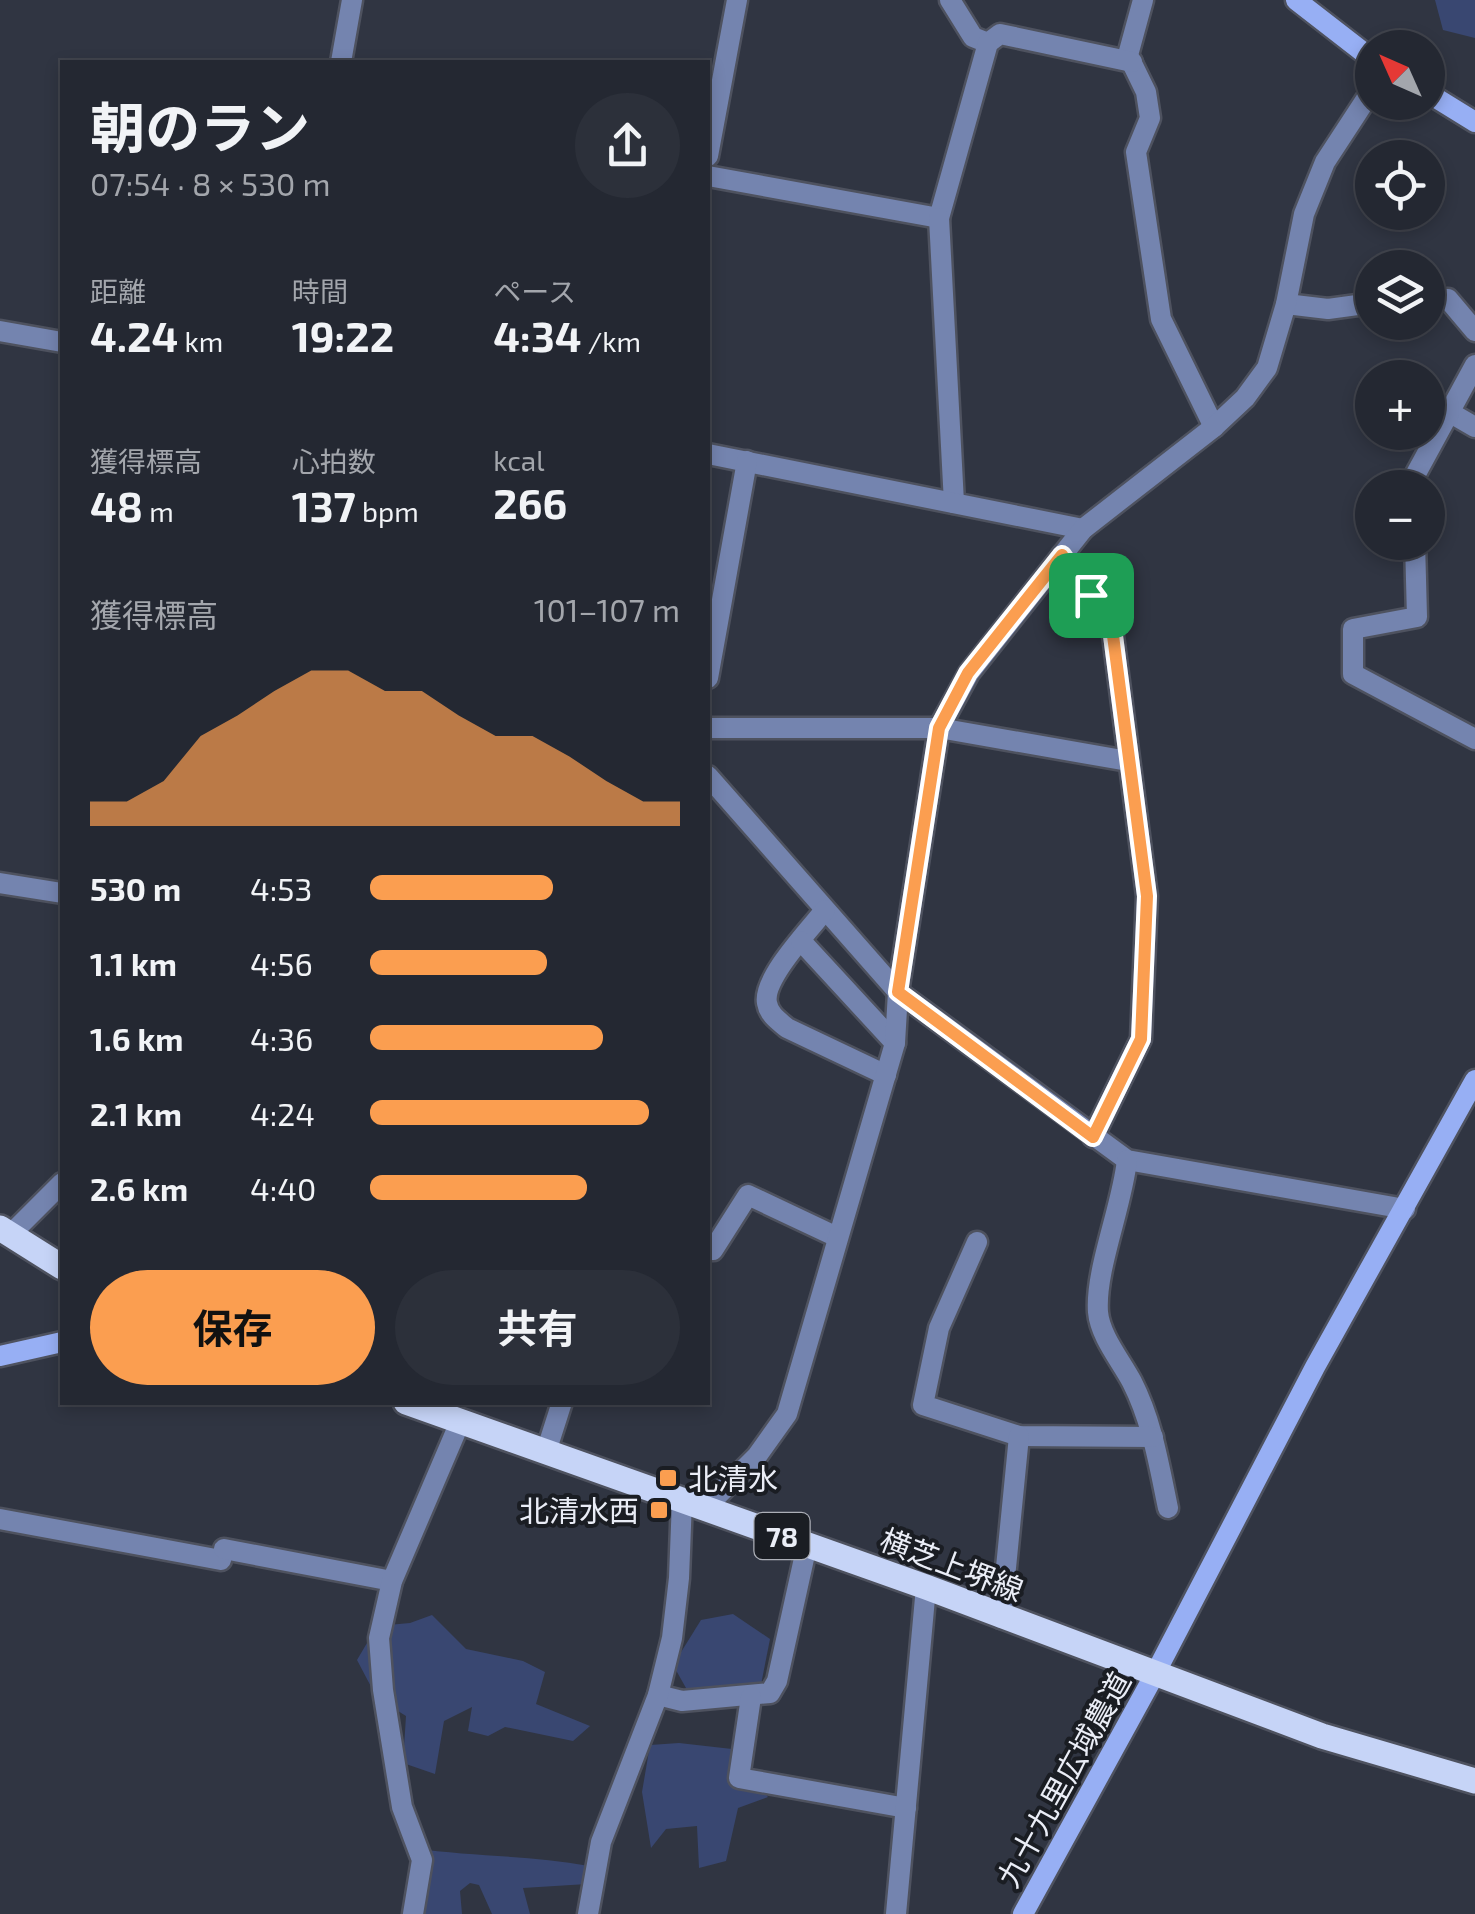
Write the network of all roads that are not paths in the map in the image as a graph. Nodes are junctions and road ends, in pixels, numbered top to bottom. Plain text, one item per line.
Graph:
1 (352, 0) edge
2 (737, 0) edge
3 (950, 0) edge
4 (1143, 0) edge
5 (1296, 0) edge
6 (988, 44) junction
7 (1355, 46) edge
8 (340, 60) edge
9 (1132, 62) junction
10 (1445, 103) edge
11 (1355, 117) edge
12 (1475, 122) edge
13 (710, 145) edge
14 (710, 176) edge
15 (939, 218) junction
16 (1445, 298) edge
17 (1286, 304) junction
18 (1355, 305) edge
19 (1475, 330) edge
20 (0, 331) edge
21 (60, 342) edge
22 (1475, 365) edge
23 (1449, 412) junction
24 (1214, 427) junction
25 (1475, 427) edge
26 (710, 454) edge
27 (747, 461) junction
28 (1417, 470) edge
29 (954, 503) junction
30 (1082, 529) junction
31 (1062, 555) junction
32 (1415, 560) edge
33 (710, 667) edge
34 (710, 728) edge
35 (939, 728) junction
36 (1475, 739) edge
37 (1128, 761) junction
38 (710, 778) edge
39 (0, 882) edge
40 (60, 893) edge
41 (826, 910) junction
42 (801, 940) junction
43 (898, 992) junction
44 (895, 1043) junction
45 (886, 1075) junction
46 (1475, 1080) edge
47 (1093, 1137) junction
48 (1127, 1160) junction
49 (60, 1185) edge
50 (1405, 1209) junction
51 (5, 1232) edge
52 (837, 1237) junction
53 (977, 1242) dead end
54 (710, 1249) edge
55 (60, 1266) edge
56 (60, 1342) edge
57 (0, 1356) edge
58 (414, 1405) edge
59 (561, 1405) edge
60 (460, 1422) junction
61 (1019, 1436) junction
62 (1153, 1437) junction
63 (546, 1452) junction
64 (694, 1504) junction
65 (1168, 1508) dead end
66 (0, 1519) edge
67 (808, 1545) junction
68 (392, 1581) junction
69 (926, 1587) junction
70 (1002, 1618) junction
71 (1156, 1672) junction
72 (658, 1695) junction
73 (751, 1698) junction
74 (1475, 1781) edge
75 (906, 1808) junction
76 (413, 1914) edge
77 (588, 1914) edge
78 (896, 1914) edge
79 (1024, 1914) edge

1 - 8 street
2 - 13 street
3 - 6 street
4 - 9 street
5 - 7 street
6 - 9 street
6 - 15 street
9 - 24 street
10 - 12 street
11 - 17 street
14 - 15 street
15 - 29 street
16 - 19 street
17 - 18 street
17 - 24 street
20 - 21 street
22 - 23 street
23 - 25 street
23 - 28 street
24 - 30 street
26 - 27 street
27 - 29 street
27 - 33 street
29 - 30 street
30 - 31 street
31 - 35 street
31 - 37 street
32 - 36 street
34 - 35 street
35 - 37 street
35 - 43 street
37 - 47 street
38 - 41 street
39 - 40 street
41 - 42 street
41 - 43 street
42 - 44 street
42 - 45 street
43 - 44 street
43 - 47 street
44 - 45 street
45 - 52 street
46 - 50 street, 九十九里広域農道
47 - 48 street
48 - 50 street
48 - 62 street
49 - 51 street
50 - 71 street, 九十九里広域農道
51 - 55 main road
52 - 54 street
52 - 64 street
53 - 61 street
56 - 57 street
58 - 60 main road, 横芝上堺線 / 78
59 - 63 street
60 - 63 main road, 横芝上堺線 / 78
60 - 68 street
61 - 62 street
61 - 70 street
62 - 65 street
63 - 64 main road, 横芝上堺線 / 78
64 - 67 main road, 横芝上堺線 / 78
64 - 72 street
66 - 68 street
67 - 69 main road, 横芝上堺線 / 78
67 - 73 street
68 - 76 street
69 - 70 main road, 横芝上堺線 / 78
69 - 75 street
70 - 71 main road, 横芝上堺線 / 78
71 - 74 main road, 横芝上堺線 / 78
71 - 79 street, 九十九里広域農道
72 - 73 street
72 - 77 street
73 - 75 street
75 - 78 street

